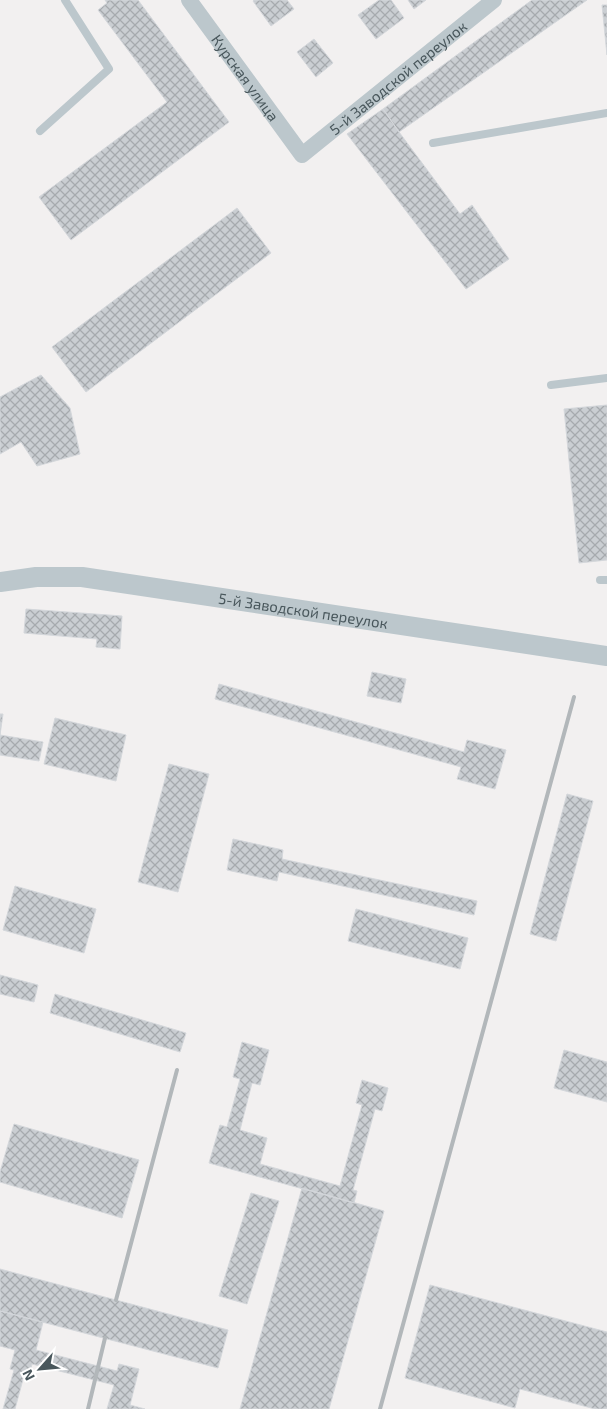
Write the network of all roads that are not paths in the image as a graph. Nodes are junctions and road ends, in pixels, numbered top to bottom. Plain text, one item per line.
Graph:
1 (65, 0) edge
2 (189, 0) edge
3 (494, 0) edge
4 (607, 113) edge
5 (40, 131) dead end
6 (433, 143) dead end
7 (302, 155) joint
8 (607, 378) edge
9 (551, 384) dead end
10 (0, 582) edge
11 (607, 656) edge

1 - 5 lane
2 - 7 street, Курская улица
3 - 7 street, 5-й Заводской переулок
4 - 6 lane
8 - 9 lane
10 - 11 street, 5-й Заводской переулок

